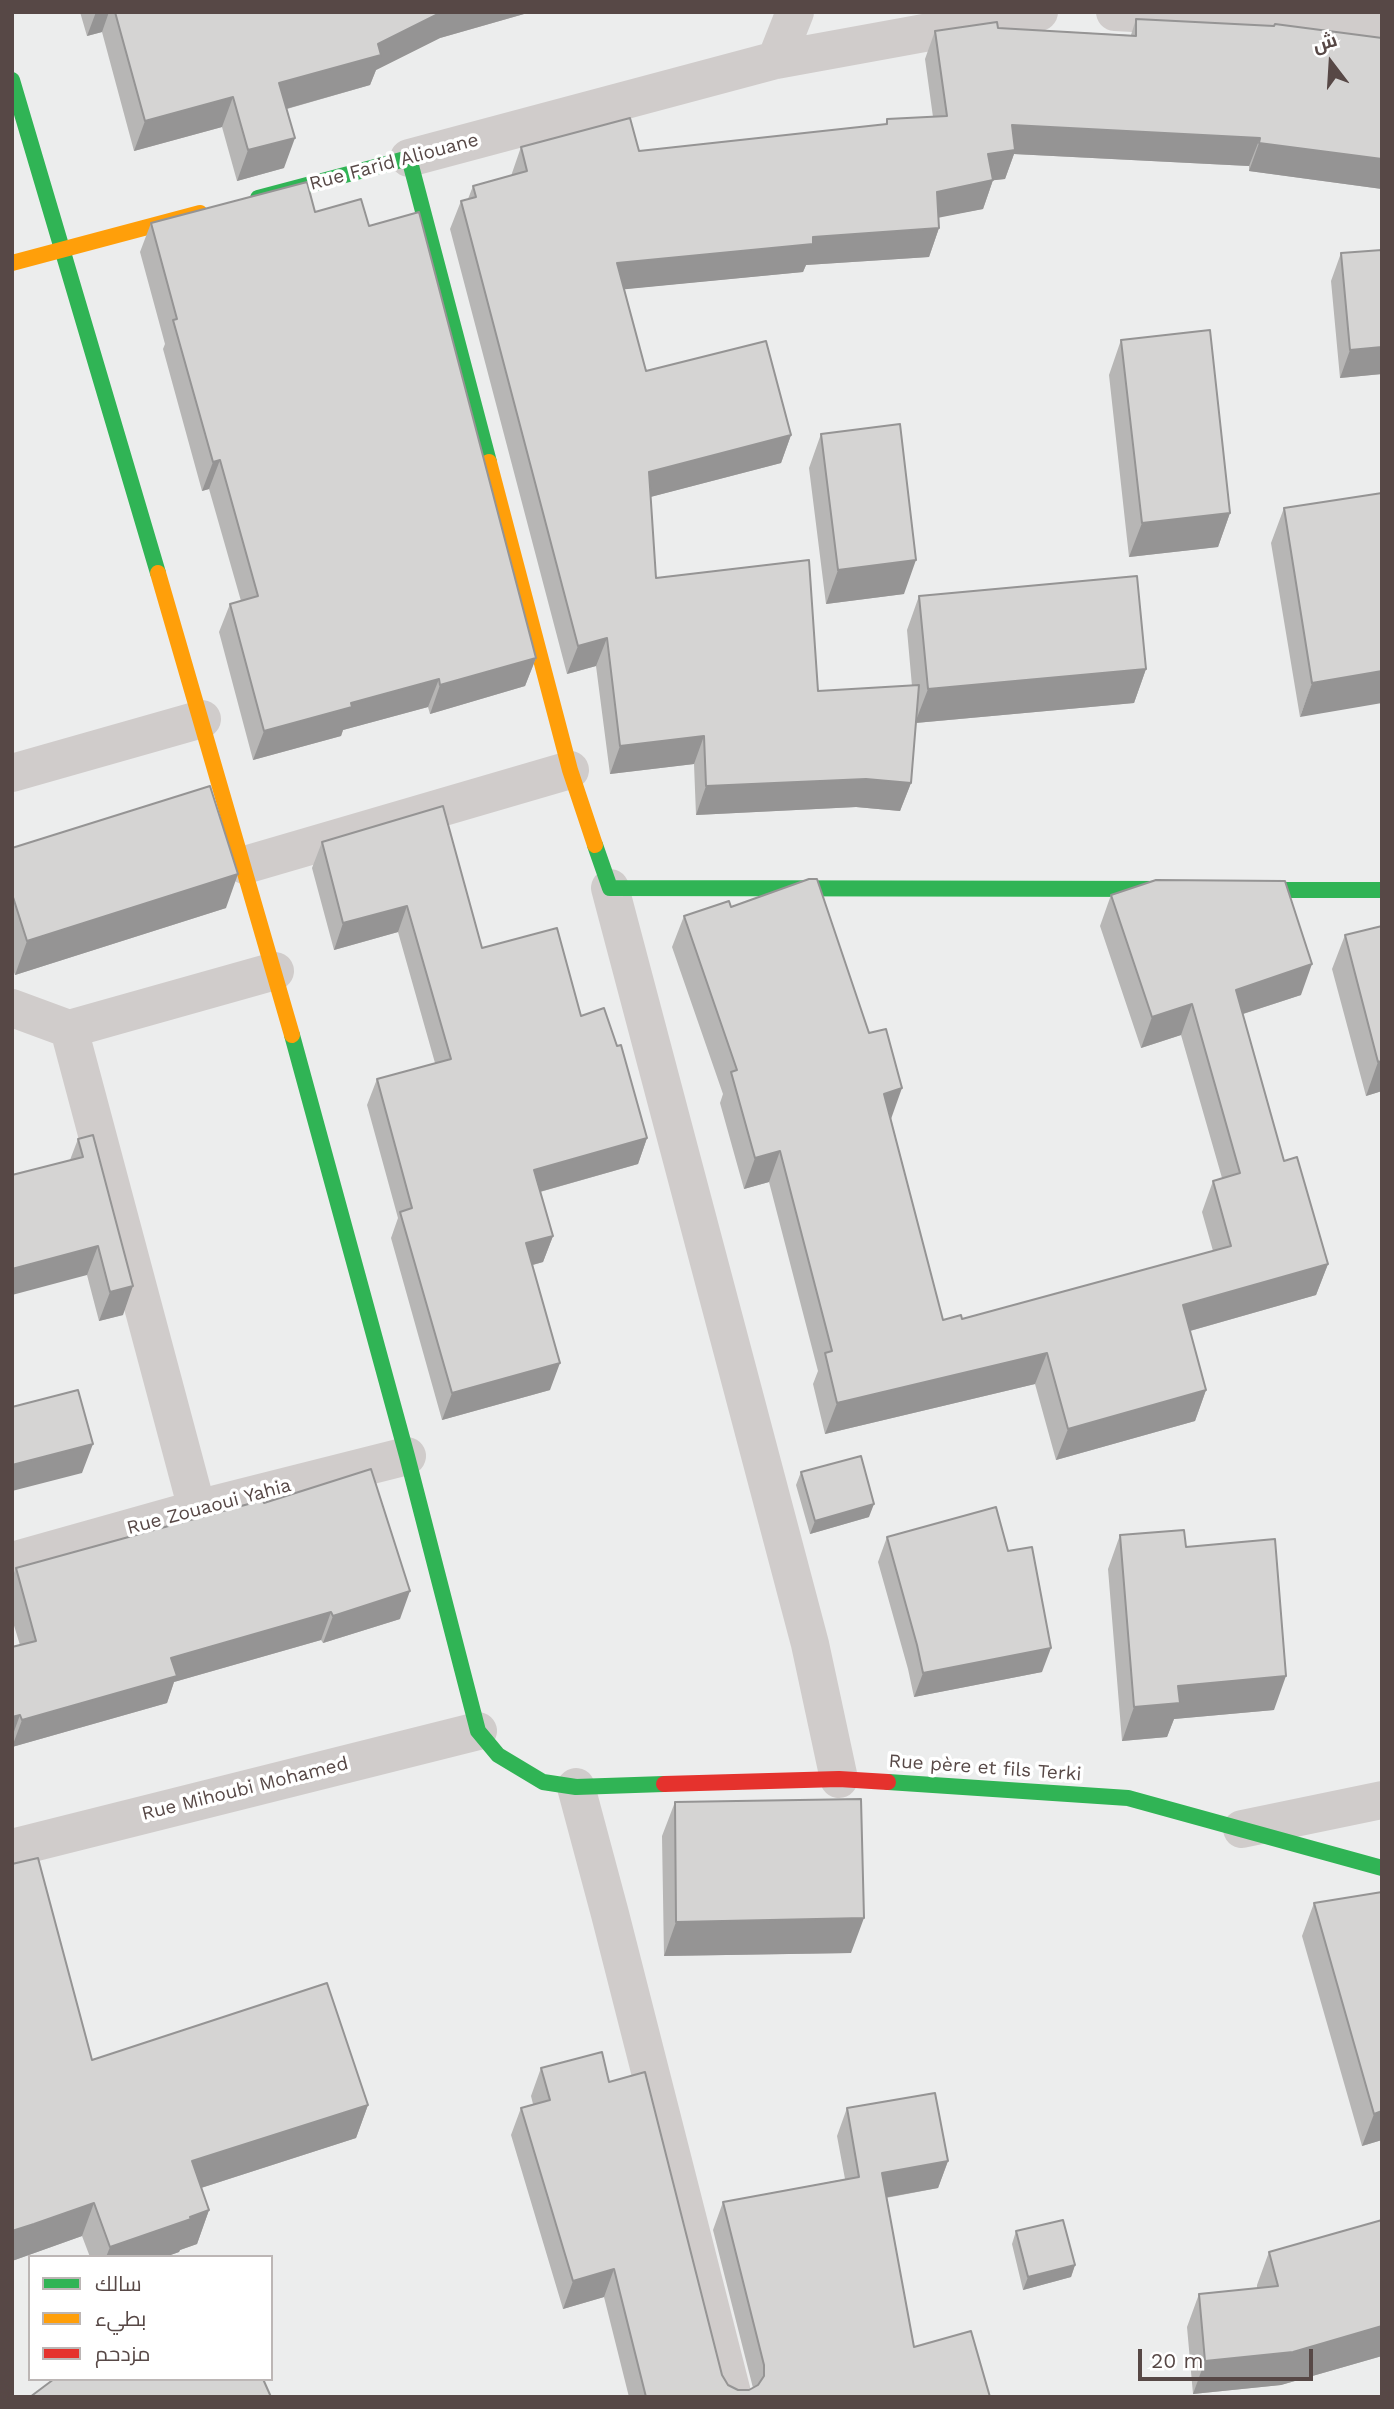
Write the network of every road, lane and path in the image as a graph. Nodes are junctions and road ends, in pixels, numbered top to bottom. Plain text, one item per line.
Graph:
1 (795, 12) edge
2 (1039, 12) edge
3 (1115, 12) edge
4 (1337, 18) edge
5 (1382, 30) edge
6 (776, 60) junction
7 (12, 80) edge
8 (409, 158) junction
9 (236, 204) edge
10 (210, 211) edge
11 (63, 249) junction
12 (12, 263) edge
13 (202, 719) junction
14 (570, 770) junction
15 (12, 773) edge
16 (245, 864) junction
17 (610, 888) junction
18 (1382, 890) edge
19 (275, 971) junction
20 (12, 1008) edge
21 (69, 1029) junction
22 (407, 1456) junction
23 (197, 1509) junction
24 (12, 1562) edge
25 (478, 1731) junction
26 (839, 1779) junction
27 (576, 1787) junction
28 (1382, 1800) edge
29 (1242, 1829) junction
30 (12, 1848) edge
31 (1382, 1868) edge
32 (733, 2397) edge

1 - 6 street
2 - 6 street, Rue Farid Aliouane
3 - 4 street
4 - 5 street
6 - 8 street, Rue Farid Aliouane
7 - 11 street
8 - 9 street, Rue Farid Aliouane
8 - 14 street
10 - 11 street
11 - 12 street
11 - 13 street
13 - 15 street
13 - 16 street
14 - 16 street
14 - 17 street
16 - 19 street
17 - 18 street
17 - 26 street
19 - 21 street
19 - 22 street
20 - 21 street
21 - 23 street
22 - 23 street, Rue Zouaoui Yahia
22 - 25 street
23 - 24 street, Rue Zouaoui Yahia
25 - 27 street, Rue père et fils Terki
25 - 30 street, Rue Mihoubi Mohamed
26 - 27 street, Rue père et fils Terki
26 - 29 street, Rue père et fils Terki
27 - 32 street
28 - 29 street
29 - 31 street, Rue père et fils Terki

